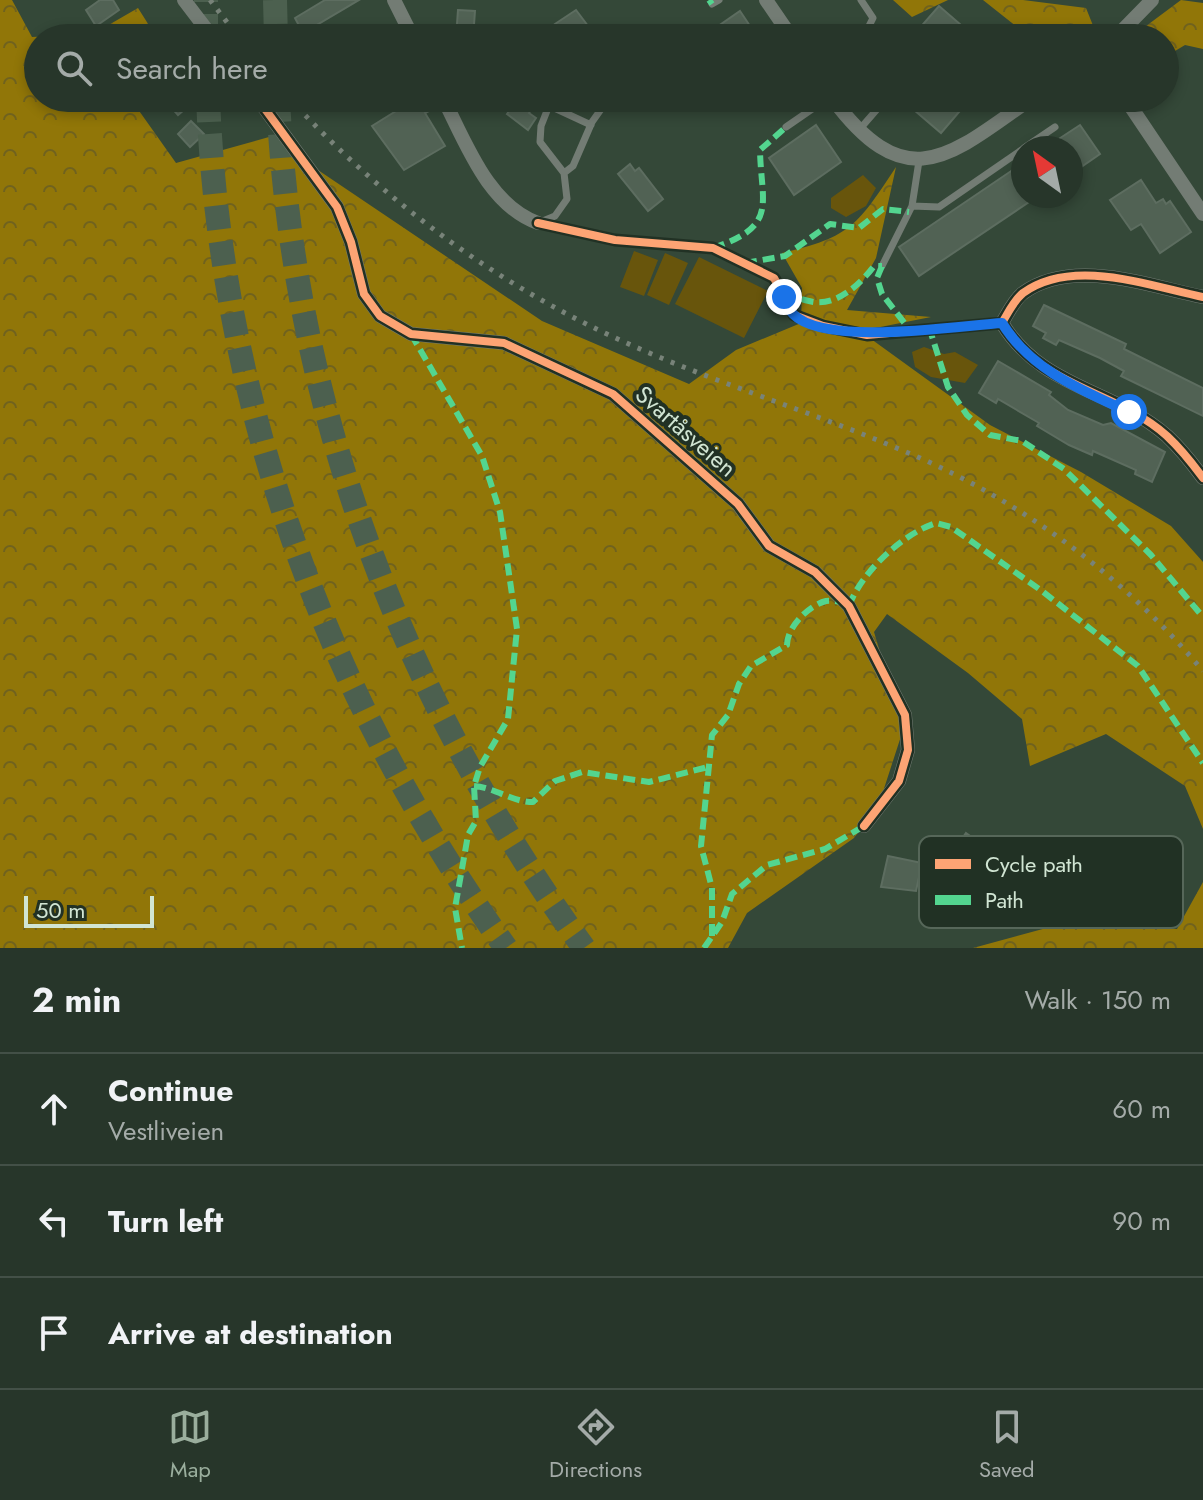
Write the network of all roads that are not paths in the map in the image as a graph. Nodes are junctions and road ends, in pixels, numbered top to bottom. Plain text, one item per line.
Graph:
1 (184, 0) edge
2 (394, 0) edge
3 (766, 0) edge
4 (861, 0) edge
5 (1152, 0) edge
6 (202, 24) edge
7 (406, 24) edge
8 (782, 24) edge
9 (870, 24) edge
10 (1129, 24) edge
11 (267, 112) edge
12 (451, 112) edge
13 (547, 112) edge
14 (568, 112) edge
15 (600, 112) edge
16 (809, 112) edge
17 (842, 112) edge
18 (872, 112) edge
19 (1011, 112) edge
20 (1134, 112) edge
21 (591, 125) junction
22 (786, 127) dead end
23 (1055, 127) dead end
24 (858, 131) junction
25 (1042, 136) edge
26 (1011, 157) edge
27 (919, 161) junction
28 (564, 173) junction
29 (912, 206) junction
30 (1203, 214) edge
31 (538, 223) joint
32 (882, 266) dead end
33 (1203, 297) edge
34 (1203, 478) edge
35 (864, 826) dead end

1 - 6 street
2 - 7 street
3 - 8 street
4 - 9 lane
5 - 10 street
11 - 35 street, Svartåsveien
12 - 31 street
13 - 28 lane
14 - 21 lane
15 - 21 lane
16 - 22 lane
17 - 24 street
18 - 24 lane
19 - 27 street
20 - 30 street
21 - 28 lane
23 - 25 lane
24 - 27 street
26 - 29 lane
27 - 29 lane
28 - 31 lane
29 - 32 lane
33 - 34 street

